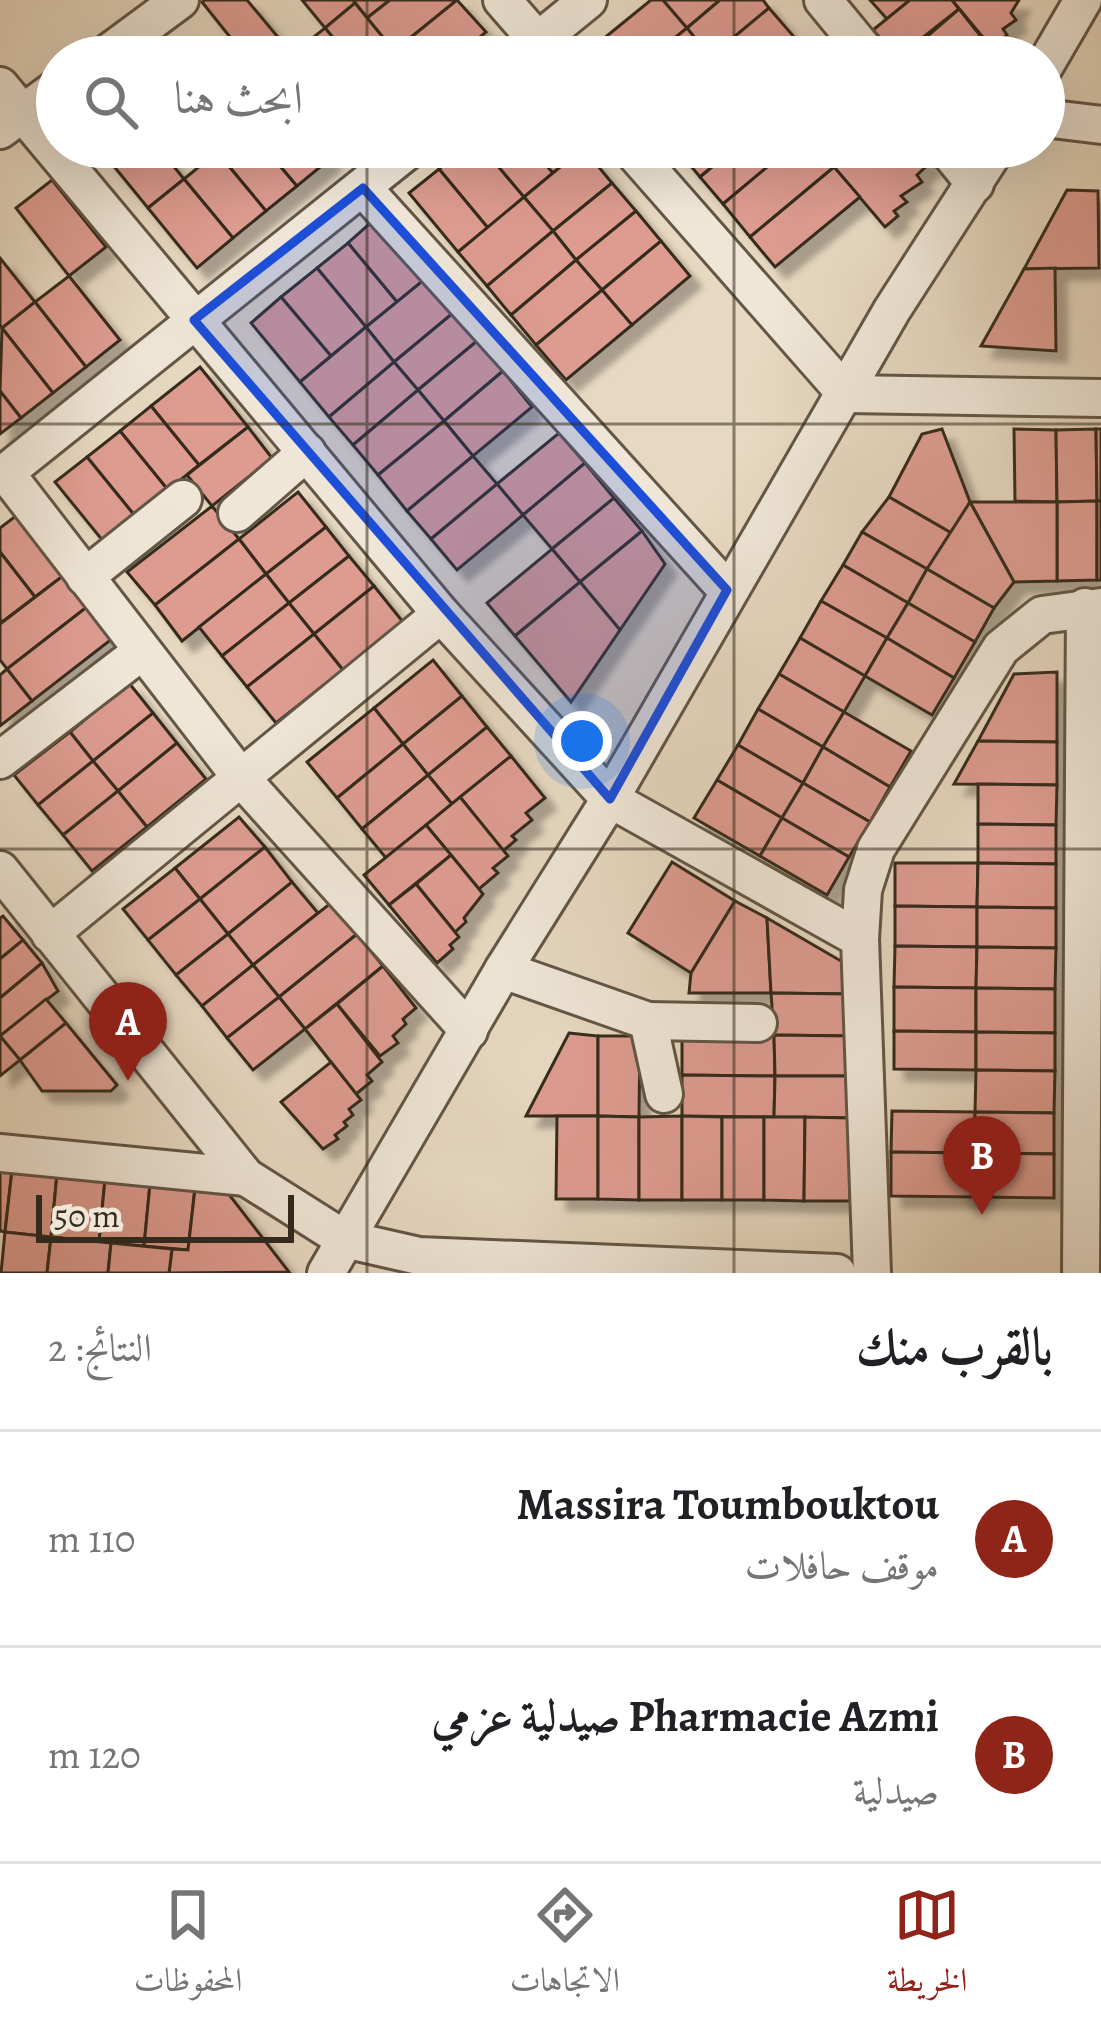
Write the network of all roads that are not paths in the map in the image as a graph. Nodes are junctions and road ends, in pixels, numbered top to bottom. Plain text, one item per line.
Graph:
1 (180, 0) edge
2 (502, 0) edge
3 (588, 0) edge
4 (823, 0) edge
5 (1083, 0) edge
6 (131, 36) edge
7 (526, 36) edge
8 (552, 36) edge
9 (853, 36) edge
10 (1062, 36) edge
11 (36, 97) edge
12 (7, 110) edge
13 (1065, 120) edge
14 (1101, 124) edge
15 (36, 143) edge
16 (59, 168) edge
17 (387, 168) edge
18 (647, 168) edge
19 (962, 168) edge
20 (985, 168) edge
21 (975, 184) junction
22 (364, 188) junction
23 (194, 320) junction
24 (846, 394) junction
25 (1101, 398) edge
26 (307, 452) junction
27 (3, 474) edge
28 (183, 499) dead end
29 (237, 513) dead end
30 (85, 578) junction
31 (727, 590) junction
32 (1093, 607) edge
33 (441, 614) junction
34 (141, 652) junction
35 (0, 760) edge
36 (242, 779) junction
37 (610, 799) junction
38 (0, 870) edge
39 (1092, 896) edge
40 (50, 934) junction
41 (860, 938) junction
42 (503, 970) junction
43 (648, 1021) junction
44 (758, 1023) dead end
45 (470, 1031) junction
46 (664, 1094) dead end
47 (0, 1153) edge
48 (246, 1177) junction
49 (344, 1239) junction
50 (520, 1267) edge
51 (326, 1273) edge
52 (836, 1273) edge
53 (872, 1273) edge
54 (1082, 1273) edge

1 - 6 street
2 - 7 street
3 - 8 street
4 - 9 street
5 - 10 street
11 - 12 street
12 - 15 street
13 - 14 street
16 - 23 street
17 - 22 street
18 - 24 street
19 - 21 street
20 - 21 street
21 - 24 street
22 - 23 street
22 - 31 street
23 - 26 street
23 - 27 street
24 - 25 street
24 - 31 street
26 - 29 street
26 - 33 street
27 - 30 street
28 - 30 street
30 - 34 street
31 - 37 street
32 - 39 street
32 - 41 street
33 - 36 street
33 - 37 street
34 - 35 street
34 - 36 street
36 - 40 street
36 - 45 street
37 - 41 street
37 - 42 street
38 - 40 street
39 - 54 street
40 - 48 street
41 - 53 street
42 - 43 street
42 - 45 street
43 - 44 street
43 - 46 street
45 - 49 street
47 - 48 street
48 - 49 street
49 - 50 street
49 - 51 street
50 - 52 street

